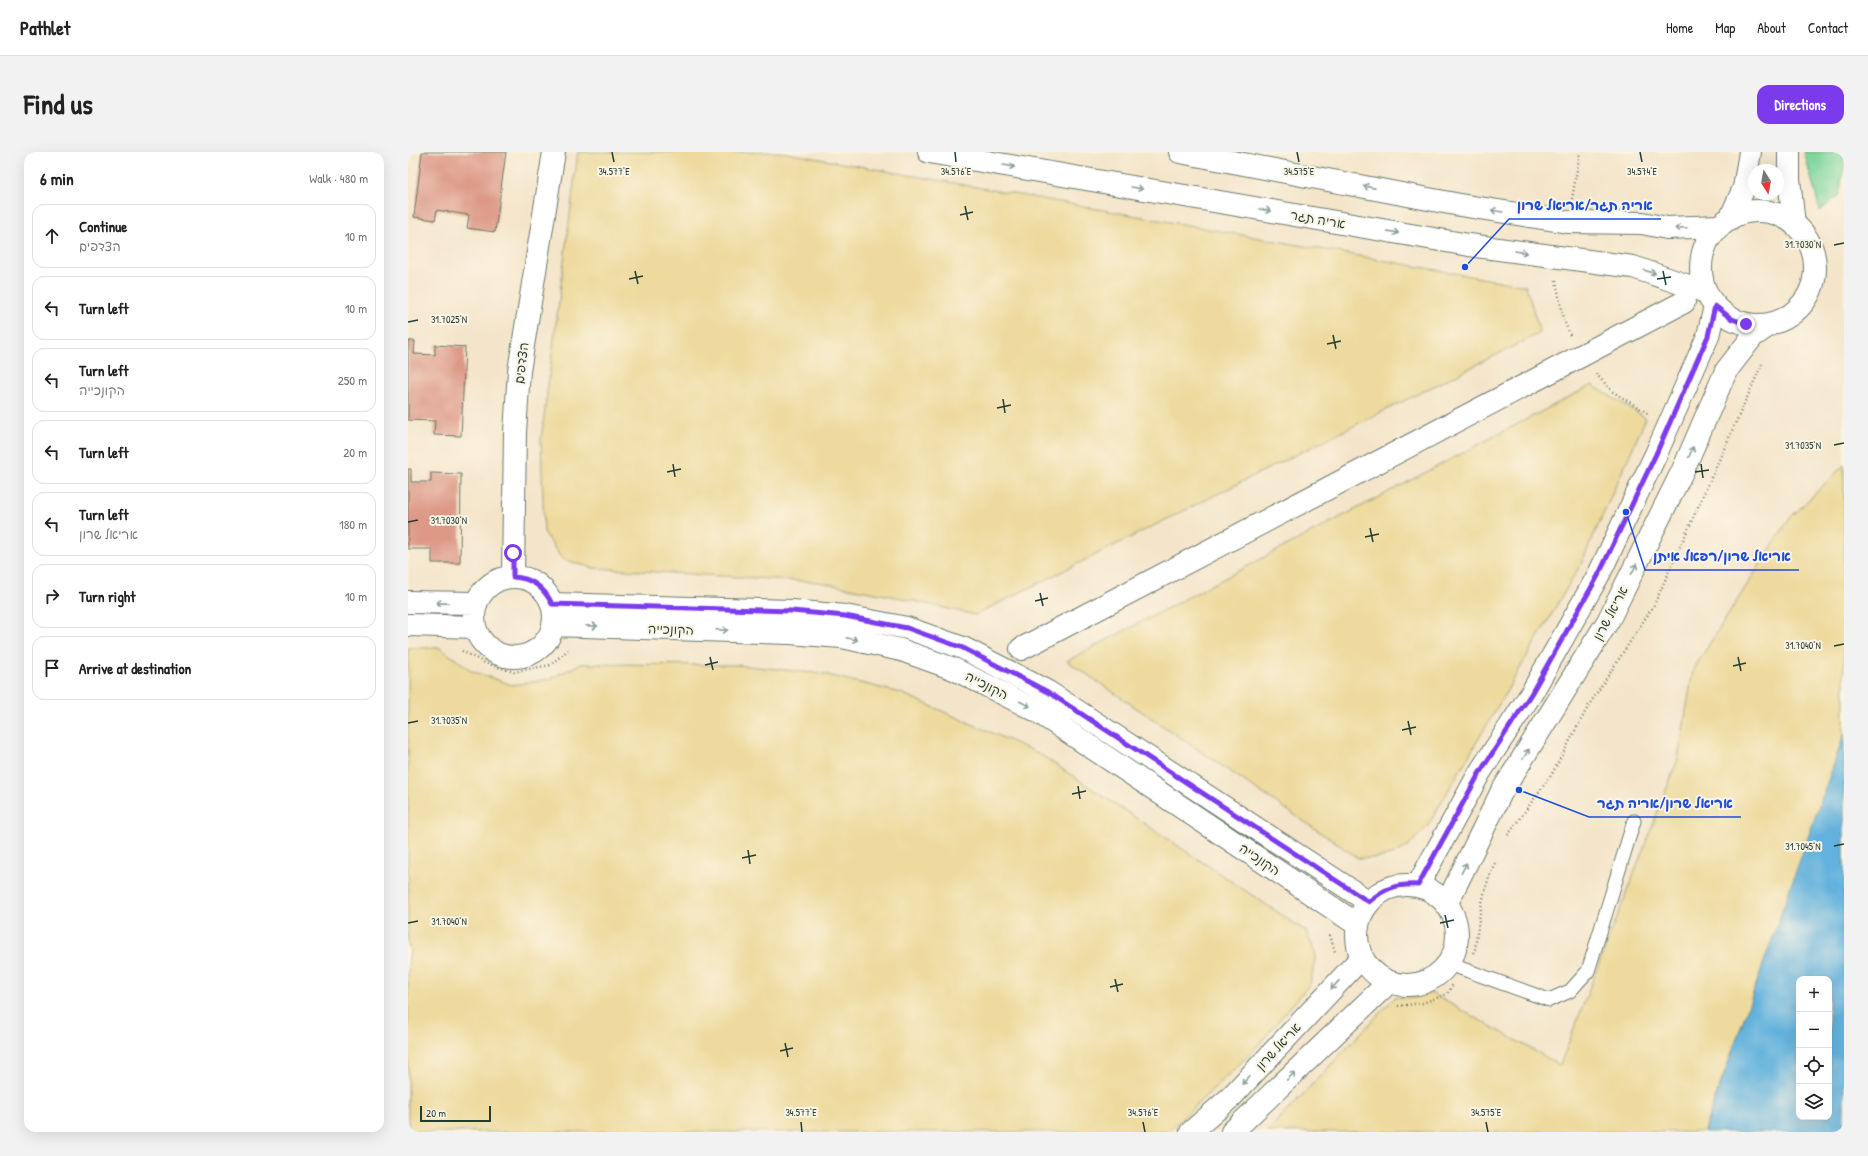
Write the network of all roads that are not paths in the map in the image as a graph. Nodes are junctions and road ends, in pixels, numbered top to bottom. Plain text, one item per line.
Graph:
1 (554, 152) edge
2 (929, 152) edge
3 (1180, 152) edge
4 (1750, 152) edge
5 (1789, 152) edge
6 (1725, 222) junction
7 (1794, 224) junction
8 (1710, 299) junction
9 (1684, 302) dead end
10 (1771, 324) junction
11 (513, 577) junction
12 (408, 602) edge
13 (476, 603) junction
14 (552, 604) junction
15 (408, 625) edge
16 (553, 625) junction
17 (475, 627) junction
18 (1021, 649) dead end
19 (1634, 821) dead end
20 (1418, 885) junction
21 (1369, 902) junction
22 (1446, 903) junction
23 (1358, 925) junction
24 (1362, 957) junction
25 (1448, 964) junction
26 (1389, 982) junction
27 (1191, 1132) edge
28 (1232, 1132) edge

1 - 11 street, הצדפים
2 -> 8 street, אריה תגר
6 -> 3 street
4 - 6 street
5 - 7 street
6 - 7 street
6 - 8 street
7 - 10 street
8 - 10 street
8 - 20 street
9 - 18 street
22 -> 10 street, אריאל שרון
11 - 13 street
11 - 14 street
13 -> 12 street
13 - 17 street
14 - 16 street
14 - 21 street, הקונכייה
15 - 17 street
16 - 17 street
16 -> 23 street, הקונכייה
19 - 25 lane
20 - 21 street
20 - 22 street
21 - 23 street
22 - 25 street
23 - 24 street
24 - 26 street
24 -> 27 street, אריאל שרון
25 - 26 street
28 -> 26 street

